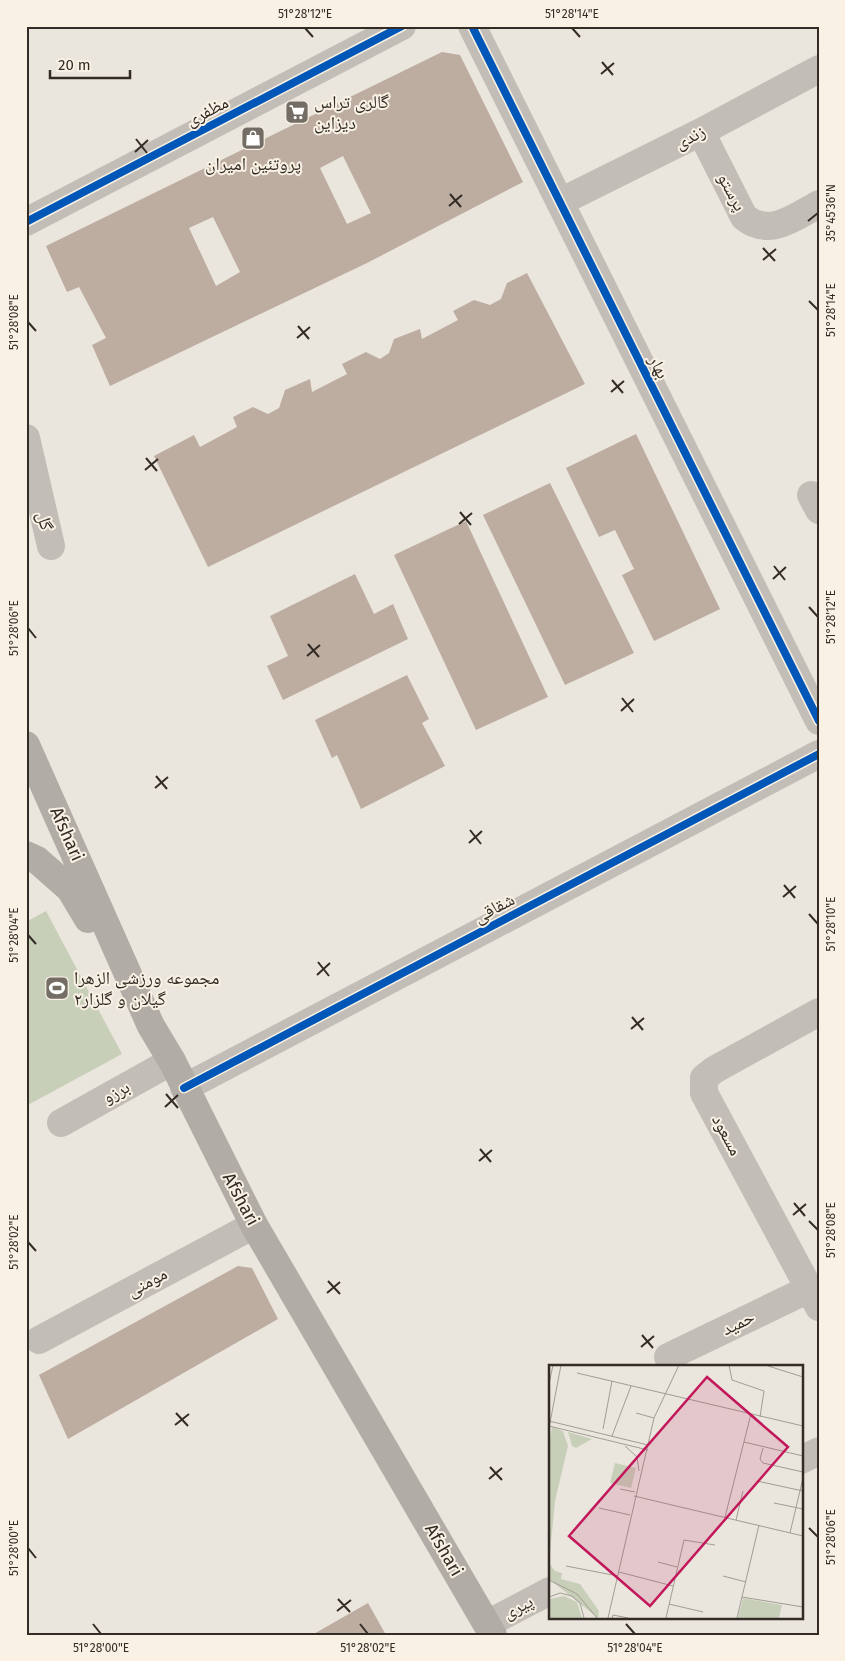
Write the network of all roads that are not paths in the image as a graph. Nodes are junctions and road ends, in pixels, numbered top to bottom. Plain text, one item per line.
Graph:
1 (402, 26) edge
2 (472, 26) edge
3 (819, 68) edge
4 (701, 132) junction
5 (560, 202) junction
6 (819, 204) edge
7 (26, 222) edge
8 (26, 438) edge
9 (51, 546) dead end
10 (819, 721) edge
11 (26, 745) edge
12 (819, 754) edge
13 (26, 855) edge
14 (819, 1012) edge
15 (151, 1026) junction
16 (172, 1061) junction
17 (184, 1088) junction
18 (61, 1123) dead end
19 (254, 1224) junction
20 (814, 1298) edge
21 (39, 1340) dead end
22 (668, 1357) dead end
23 (819, 1451) edge
24 (802, 1460) edge
25 (549, 1591) edge
26 (490, 1629) edge

1 - 7 street, مظفری
2 - 5 street, بهار
3 - 4 street, زندی
4 - 5 street, زندی
4 - 6 street, پرستو
5 - 10 street, بهار
8 - 9 street, گل
11 - 15 main road, Afshari
12 - 17 street, شقاقی
13 - 15 main road
14 - 20 street, مسعود
15 - 16 main road, Afshari
16 - 17 main road, Afshari
16 - 18 street, برزو
17 - 19 main road, Afshari
19 - 21 street, مومنی
19 - 26 main road, Afshari
20 - 22 street, حمید
23 - 24 street
25 - 26 street, پیری

